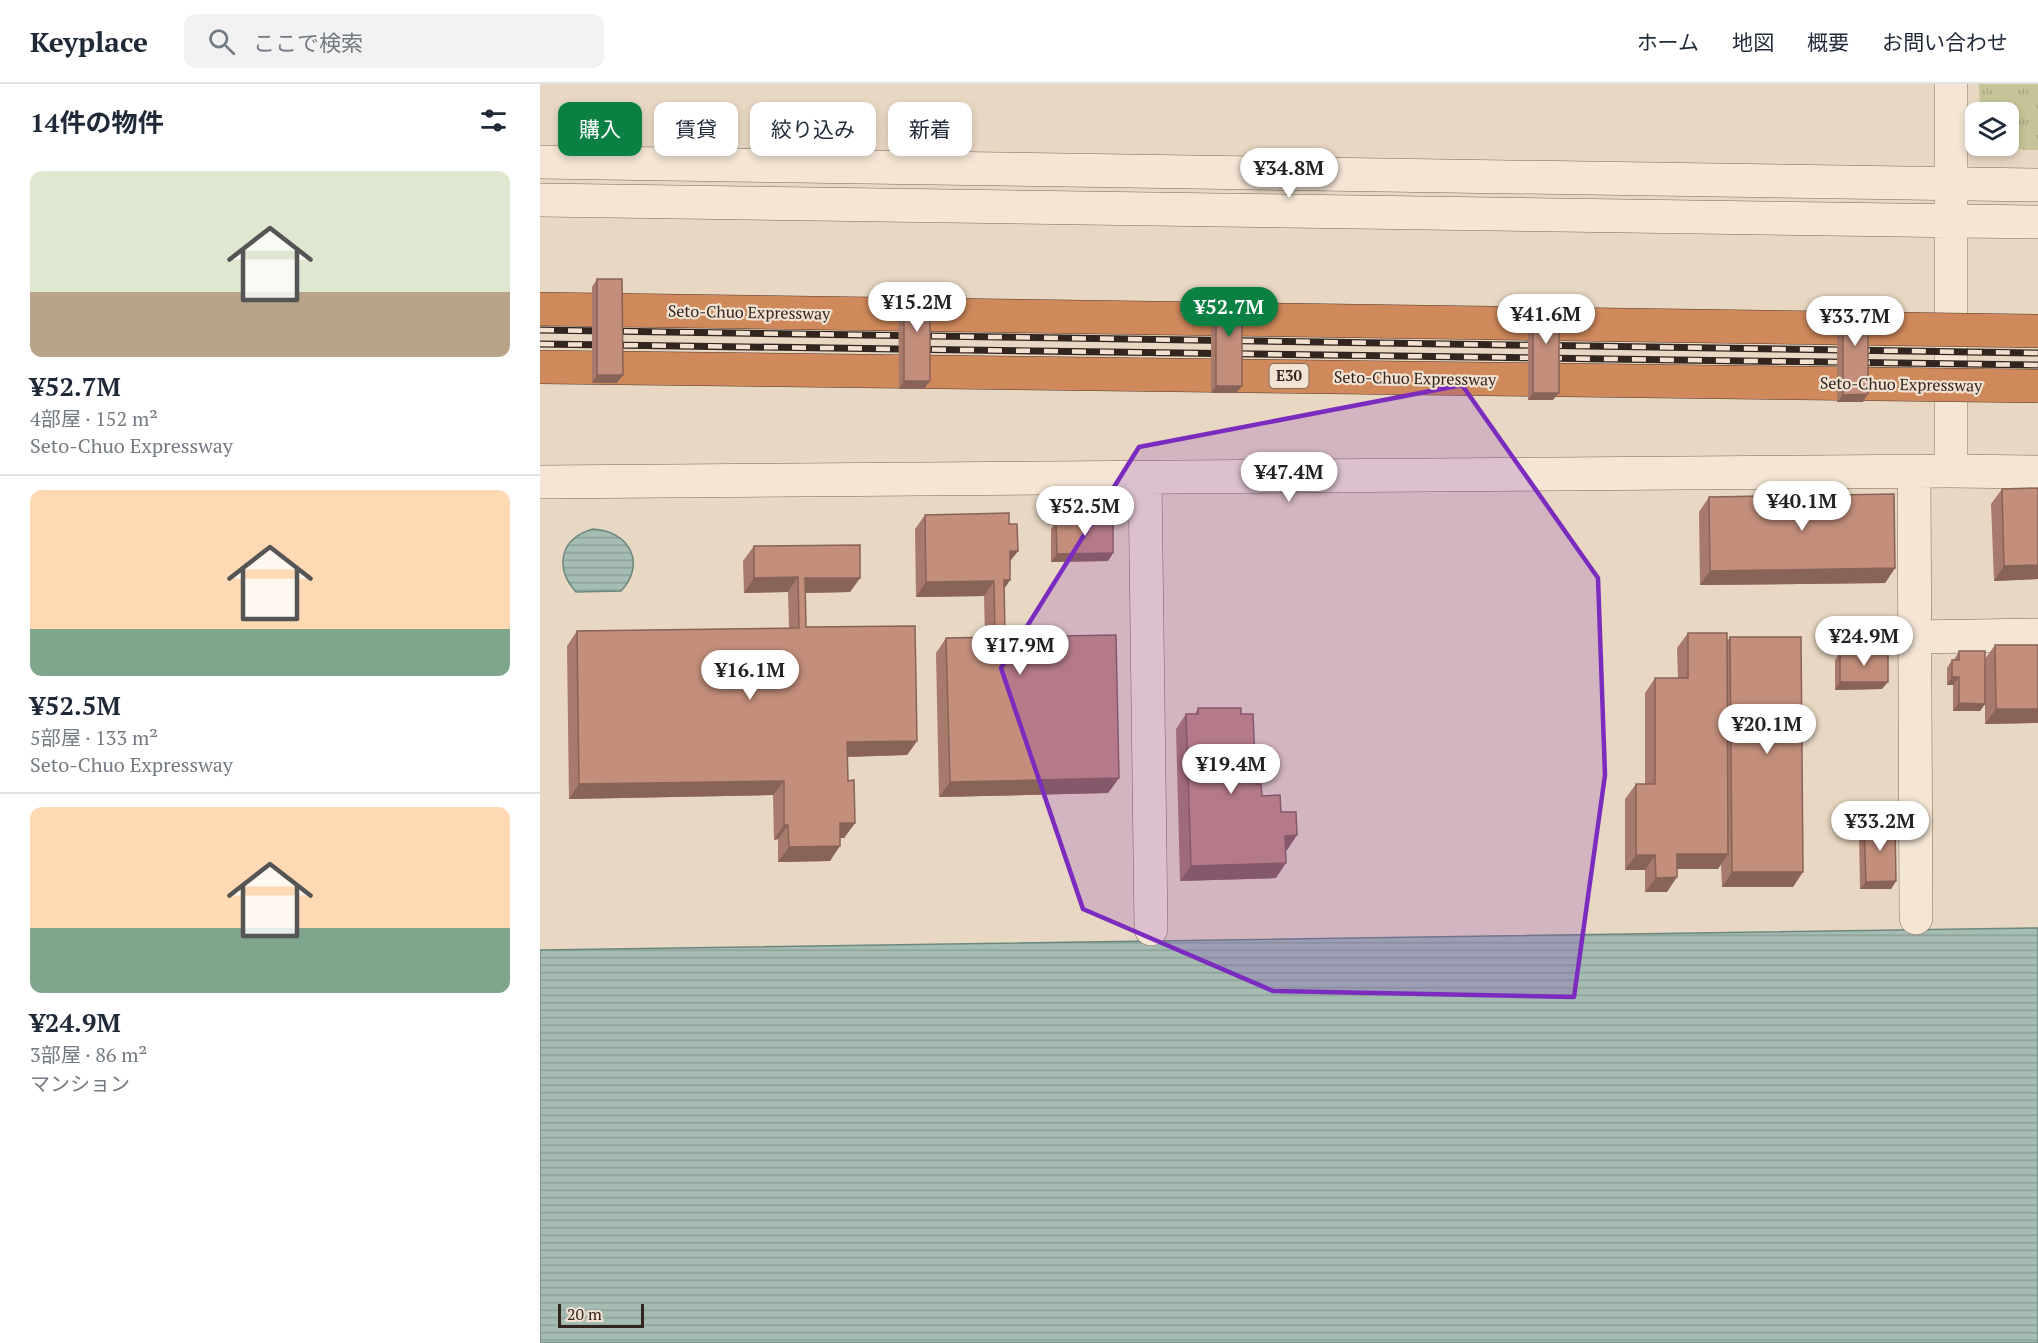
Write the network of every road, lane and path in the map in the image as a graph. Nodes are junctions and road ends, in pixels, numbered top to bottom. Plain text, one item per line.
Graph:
1 (1951, 84) edge
2 (540, 162) edge
3 (1950, 183) junction
4 (2038, 184) edge
5 (540, 200) edge
6 (1950, 221) junction
7 (2038, 222) edge
8 (540, 309) edge
9 (2038, 331) edge
10 (540, 366) edge
11 (2038, 386) edge
12 (1914, 471) junction
13 (1951, 471) junction
14 (2038, 472) edge
15 (1145, 478) junction
16 (540, 482) edge
17 (2038, 635) edge
18 (1915, 637) junction
19 (1916, 918) dead end
20 (1151, 929) dead end

1 - 3 street
2 - 3 street
3 - 4 street
3 - 6 street
5 - 6 street
6 - 7 street
6 - 13 street
8 - 9 highway, Seto-Chuo Expressway, bridge
10 - 11 highway, Seto-Chuo Expressway / E30, bridge
12 - 13 street
12 - 15 street
12 - 18 street
13 - 14 street
15 - 16 street
15 - 20 street
17 - 18 street
18 - 19 street

